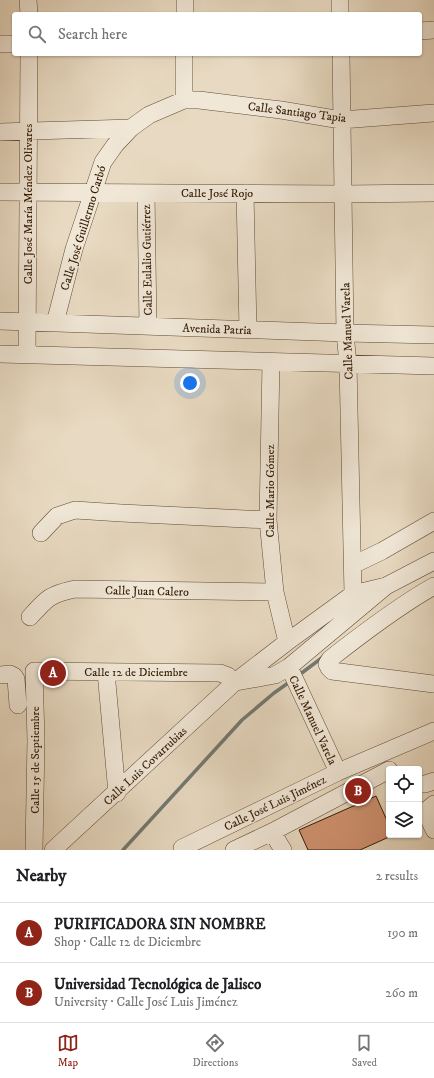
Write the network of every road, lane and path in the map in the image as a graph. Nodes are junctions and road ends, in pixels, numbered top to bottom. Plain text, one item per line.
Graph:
1 (28, 0) edge
2 (185, 0) edge
3 (340, 0) edge
4 (28, 12) edge
5 (185, 12) edge
6 (340, 12) edge
7 (434, 30) edge
8 (422, 31) edge
9 (0, 44) edge
10 (12, 44) edge
11 (29, 56) edge
12 (184, 56) edge
13 (341, 56) edge
14 (184, 100) junction
15 (434, 113) edge
16 (341, 120) junction
17 (131, 128) junction
18 (28, 131) junction
19 (0, 132) edge
20 (0, 192) edge
21 (28, 192) junction
22 (93, 193) junction
23 (146, 193) junction
24 (434, 193) edge
25 (245, 194) junction
26 (343, 194) junction
27 (0, 321) edge
28 (27, 322) junction
29 (55, 323) junction
30 (148, 326) junction
31 (248, 330) junction
32 (345, 333) junction
33 (434, 335) edge
34 (0, 354) edge
35 (27, 354) junction
36 (271, 362) junction
37 (348, 364) junction
38 (434, 366) edge
39 (268, 520) junction
40 (434, 521) edge
41 (41, 533) dead end
42 (434, 561) edge
43 (353, 565) junction
44 (434, 586) edge
45 (275, 592) junction
46 (357, 600) junction
47 (30, 618) dead end
48 (287, 642) junction
49 (291, 670) junction
50 (34, 671) joint
51 (106, 672) junction
52 (0, 675) edge
53 (235, 682) junction
54 (434, 684) edge
55 (18, 705) dead end
56 (434, 731) edge
57 (372, 758) junction
58 (387, 766) edge
59 (338, 772) junction
60 (386, 772) edge
61 (434, 781) edge
62 (422, 784) edge
63 (117, 793) junction
64 (434, 804) edge
65 (434, 830) edge
66 (272, 832) junction
67 (182, 848) dead end
68 (34, 850) edge
69 (53, 850) edge
70 (234, 850) edge
71 (283, 850) edge

1 - 4 street
2 - 5 street
3 - 6 street
7 - 8 street
9 - 10 street
11 - 18 street, Calle José María Méndez Olivares
12 - 14 street
13 - 16 street, Calle Manuel Varela
14 - 16 street, Calle Santiago Tapia
14 - 17 street, Calle José Guillermo Carbó
15 - 16 street, Calle Santiago Tapia
16 - 26 street, Calle Manuel Varela
17 - 18 street
17 - 22 street, Calle José Guillermo Carbó
18 - 19 street
18 - 21 street, Calle José María Méndez Olivares
20 - 21 street, Calle José Rojo
21 - 22 street, Calle José Rojo
21 - 28 street, Calle José María Méndez Olivares
22 - 23 street, Calle José Rojo
22 - 29 street, Calle José Guillermo Carbó
23 - 25 street, Calle José Rojo
23 - 30 street, Calle Eulalio Gutiérrez
24 - 26 street, Calle José Rojo
25 - 26 street, Calle José Rojo
25 - 31 street
26 - 32 street, Calle Manuel Varela
27 - 28 street, Avenida Patria
28 - 29 street, Avenida Patria
28 - 35 street, Calle José María Méndez Olivares
29 - 30 street, Avenida Patria
30 - 31 street, Avenida Patria
31 - 32 street, Avenida Patria
32 - 33 street, Avenida Patria
32 - 37 street, Calle Manuel Varela
34 - 35 street
35 - 36 street
36 - 37 street
36 - 39 street, Calle Mario Gómez
37 - 38 street
37 - 43 street, Calle Manuel Varela
39 - 41 street
39 - 45 street, Calle Mario Gómez
40 - 43 street
42 - 46 street, Calle Luis Covarrubias
43 - 46 street, Calle Manuel Varela
44 - 54 street
45 - 47 street, Calle Juan Calero
45 - 48 street, Calle Mario Gómez
46 - 48 street, Calle Luis Covarrubias
46 - 49 street, Calle Luis Covarrubias
48 - 53 street, Calle Luis Covarrubias
49 - 53 street, Calle Luis Covarrubias
49 - 59 street, Calle Manuel Varela
50 - 51 street, Calle 12 de Diciembre
50 - 68 street, Calle 15 de Septiembre
51 - 53 street, Calle 12 de Diciembre
51 - 63 street
52 - 55 street
53 - 63 street, Calle Luis Covarrubias
56 - 57 street, Calle José Luis Jiménez
57 - 58 street
57 - 59 street, Calle José Luis Jiménez
59 - 67 street, Calle José Luis Jiménez
60 - 66 street
61 - 62 street
63 - 69 street, Calle Luis Covarrubias
64 - 65 street
66 - 70 street
66 - 71 street

